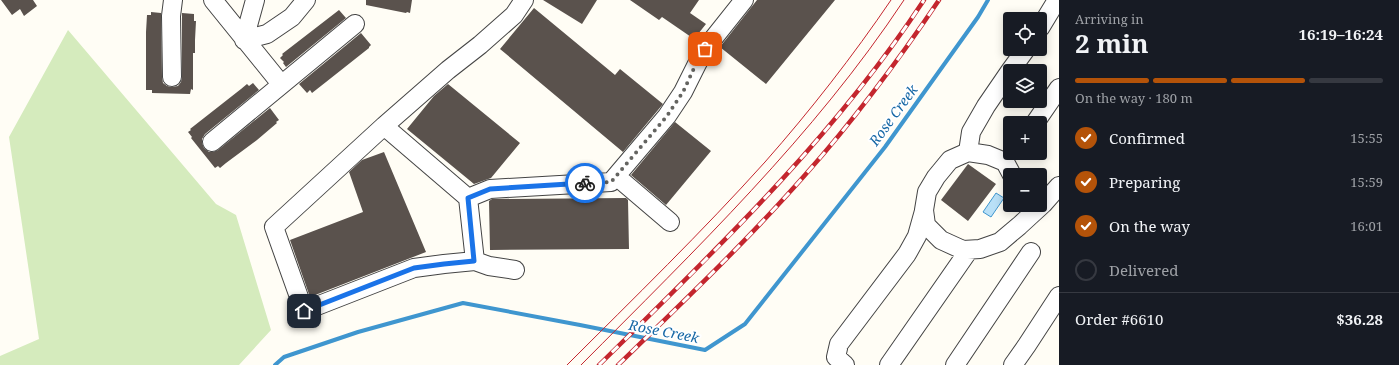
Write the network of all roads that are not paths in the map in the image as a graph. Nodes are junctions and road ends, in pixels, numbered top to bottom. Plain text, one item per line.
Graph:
1 (174, 0) edge
2 (213, 0) edge
3 (255, 0) edge
4 (306, 0) edge
5 (524, 0) edge
6 (744, 0) edge
7 (1056, 0) edge
8 (1047, 16) edge
9 (355, 24) dead end
10 (244, 40) junction
11 (172, 77) dead end
12 (1003, 81) edge
13 (281, 84) junction
14 (1059, 88) edge
15 (1040, 116) edge
16 (384, 126) junction
17 (212, 142) dead end
18 (968, 152) junction
19 (1010, 163) edge
20 (616, 176) junction
21 (1059, 186) edge
22 (468, 198) junction
23 (924, 210) junction
24 (1025, 212) edge
25 (670, 222) dead end
26 (1019, 226) junction
27 (969, 250) junction
28 (1032, 252) dead end
29 (474, 261) junction
30 (515, 270) dead end
31 (1059, 296) edge
32 (845, 365) edge
33 (889, 365) edge
34 (955, 365) edge
35 (1013, 365) edge

1 - 11 street
2 - 10 street
3 - 10 street
4 - 10 street
5 - 16 street
6 - 20 street
7 - 8 street
9 - 13 street
10 - 13 street
12 - 18 street
13 - 17 street
14 - 15 street
16 - 22 street
16 - 29 street
18 - 19 street
18 - 23 street
20 - 22 street
20 - 25 street
21 - 26 street
22 - 29 street
23 - 27 street
23 - 32 street
24 - 26 street
26 - 27 street
27 - 33 street
28 - 34 street
29 - 30 street
31 - 35 street

